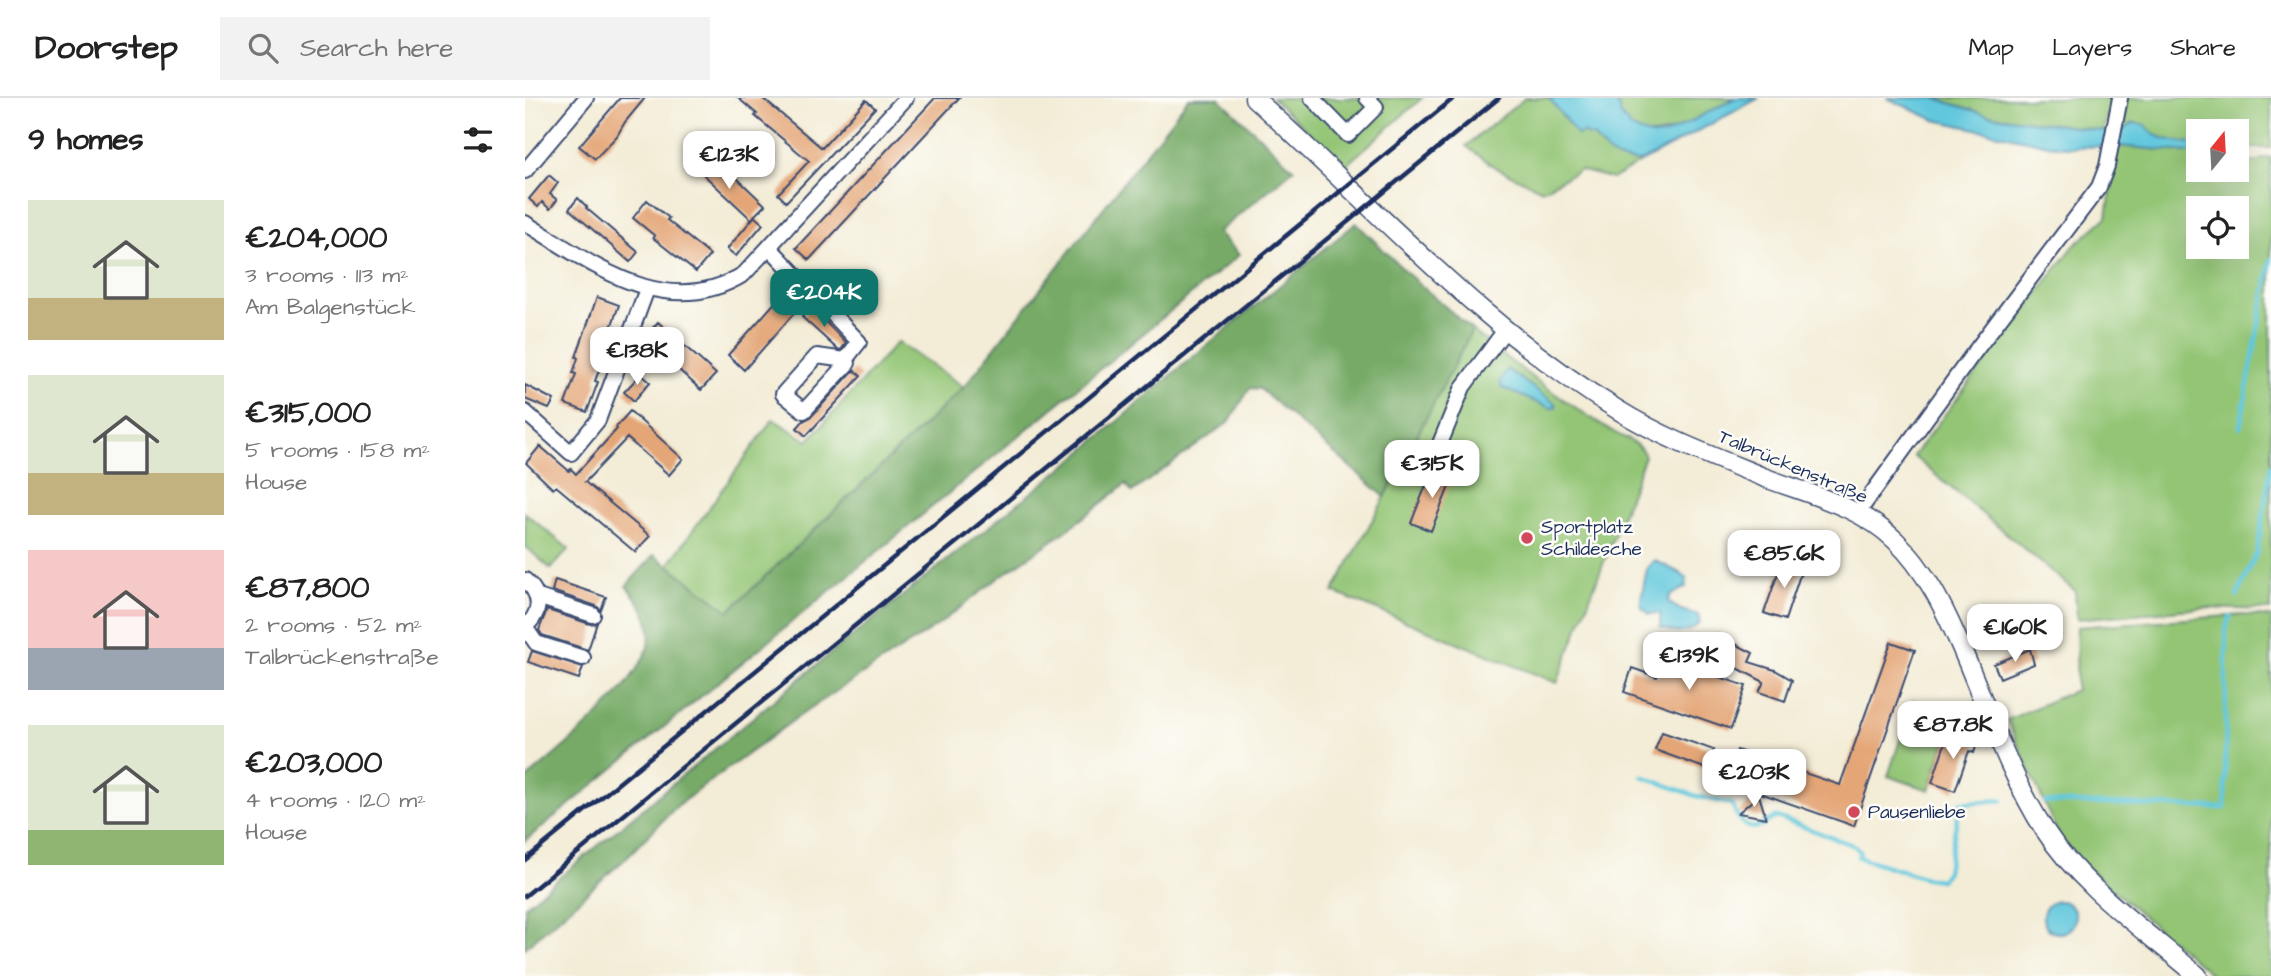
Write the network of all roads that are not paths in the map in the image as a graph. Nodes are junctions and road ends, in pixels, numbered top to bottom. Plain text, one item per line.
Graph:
1 (586, 98) edge
2 (907, 98) edge
3 (1254, 98) edge
4 (1312, 98) edge
5 (1367, 98) edge
6 (2120, 98) edge
7 (525, 171) edge
8 (525, 223) edge
9 (769, 247) junction
10 (647, 289) junction
11 (1505, 330) junction
12 (845, 360) dead end
13 (525, 412) edge
14 (1433, 461) dead end
15 (1857, 514) junction
16 (525, 580) edge
17 (538, 597) junction
18 (593, 615) dead end
19 (525, 627) edge
20 (583, 658) dead end
21 (2198, 976) edge

1 - 7 street
2 - 9 street
3 - 11 main road, Talbrückenstraße
4 - 5 street
6 - 15 street
8 - 10 street
9 - 10 street
9 - 12 street
10 - 13 street
11 - 14 street
11 - 15 main road, Talbrückenstraße
15 - 21 main road, Talbrückenstraße
16 - 17 street
17 - 18 street
17 - 19 street
19 - 20 street

